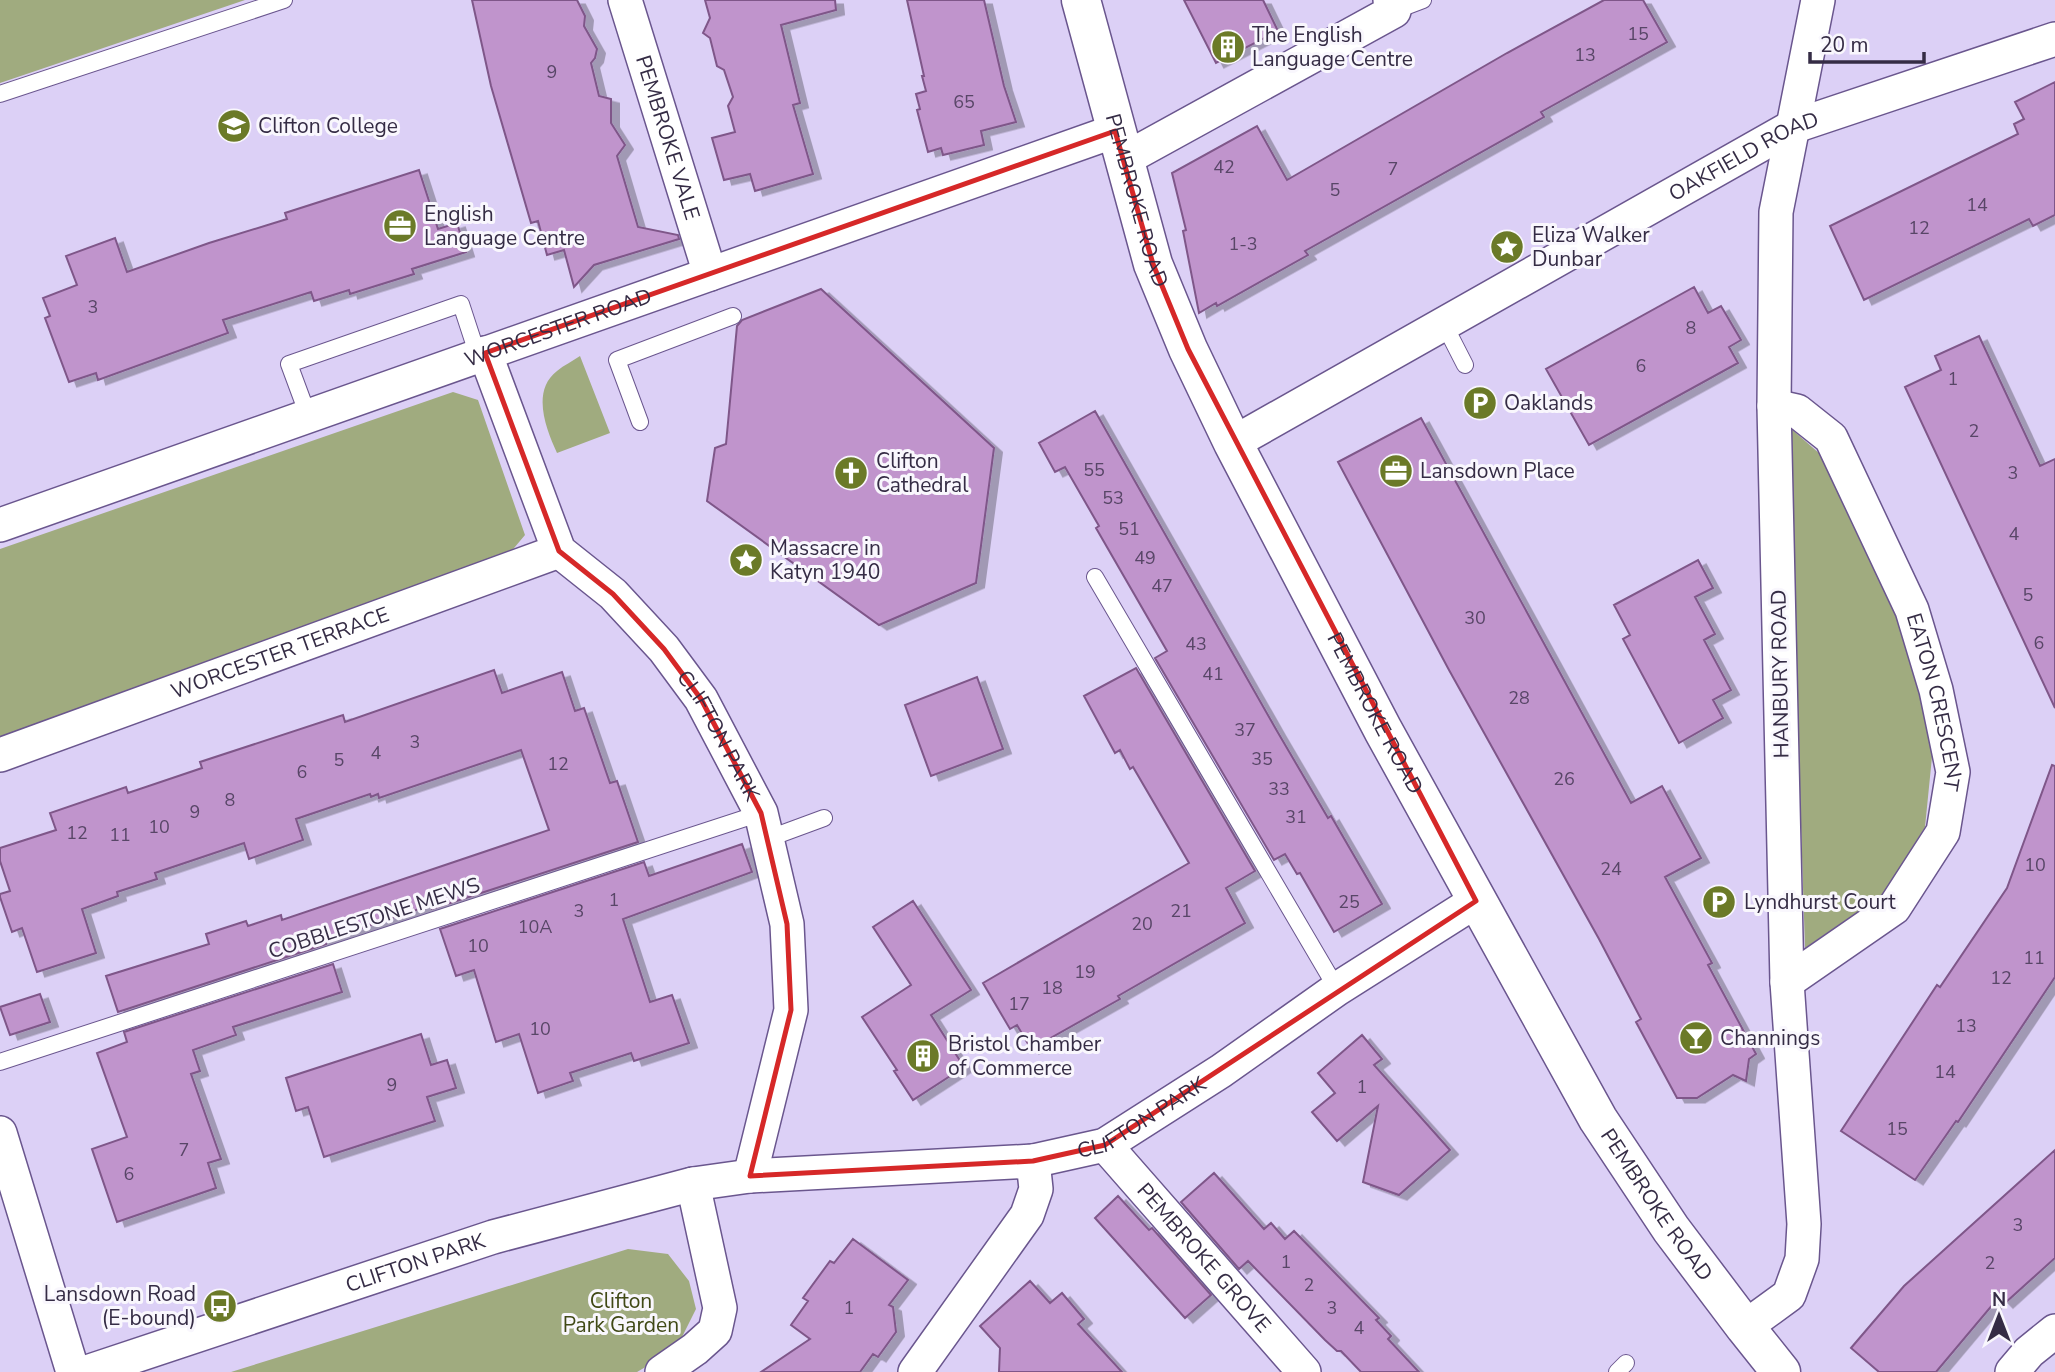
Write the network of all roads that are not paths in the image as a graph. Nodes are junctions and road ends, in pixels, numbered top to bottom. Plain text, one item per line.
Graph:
1 (284, 0) edge
2 (625, 0) edge
3 (1081, 0) edge
4 (1818, 0) edge
5 (1402, 4) edge
6 (2055, 39) edge
7 (0, 94) edge
8 (1792, 127) junction
9 (1119, 146) junction
10 (710, 274) junction
11 (733, 316) dead end
12 (1444, 324) junction
13 (481, 355) junction
14 (1465, 365) dead end
15 (1774, 406) junction
16 (309, 418) junction
17 (640, 422) dead end
18 (1233, 443) junction
19 (0, 525) edge
20 (559, 551) junction
21 (1095, 578) dead end
22 (0, 755) edge
23 (824, 818) dead end
24 (764, 826) junction
25 (1476, 901) junction
26 (1787, 982) junction
27 (1337, 989) junction
28 (0, 1062) edge
29 (0, 1133) edge
30 (1105, 1145) junction
31 (1033, 1161) junction
32 (750, 1176) junction
33 (692, 1184) junction
34 (1745, 1327) junction
35 (2055, 1331) edge
36 (73, 1372) edge
37 (87, 1372) edge
38 (662, 1372) edge
39 (915, 1372) edge
40 (1304, 1372) edge
41 (1782, 1372) edge
42 (2012, 1372) edge

1 - 7 lane
2 - 10 street, PEMBROKE VALE
3 - 9 main road, PEMBROKE ROAD
4 - 8 street, HANBURY ROAD
5 - 9 street, WORCESTER ROAD
6 - 8 street, OAKFIELD ROAD
8 - 12 street, OAKFIELD ROAD
8 - 15 street, HANBURY ROAD
9 - 10 street, WORCESTER ROAD
9 - 18 main road, PEMBROKE ROAD
10 - 13 street, WORCESTER ROAD
11 - 17 lane
12 - 14 lane
12 - 18 street, OAKFIELD ROAD
13 - 16 street, WORCESTER ROAD
13 - 16 lane
13 - 20 street
15 - 26 street, HANBURY ROAD
15 - 26 street, EATON CRESCENT
16 - 19 street, WORCESTER ROAD
18 - 25 main road, PEMBROKE ROAD
20 - 22 street, WORCESTER TERRACE
20 - 24 street, CLIFTON PARK
21 - 27 lane
23 - 24 lane, COBBLESTONE MEWS
24 - 28 lane, COBBLESTONE MEWS
24 - 32 street, CLIFTON PARK
25 - 27 street, CLIFTON PARK
25 - 34 main road, PEMBROKE ROAD
26 - 34 street, HANBURY ROAD
27 - 30 street, CLIFTON PARK
29 - 36 street
30 - 31 street, CLIFTON PARK
30 - 40 street, PEMBROKE GROVE
31 - 32 street, CLIFTON PARK
31 - 39 street
32 - 33 street, CLIFTON PARK
33 - 37 street, CLIFTON PARK
33 - 38 street
34 - 41 main road, PEMBROKE ROAD
35 - 42 street

